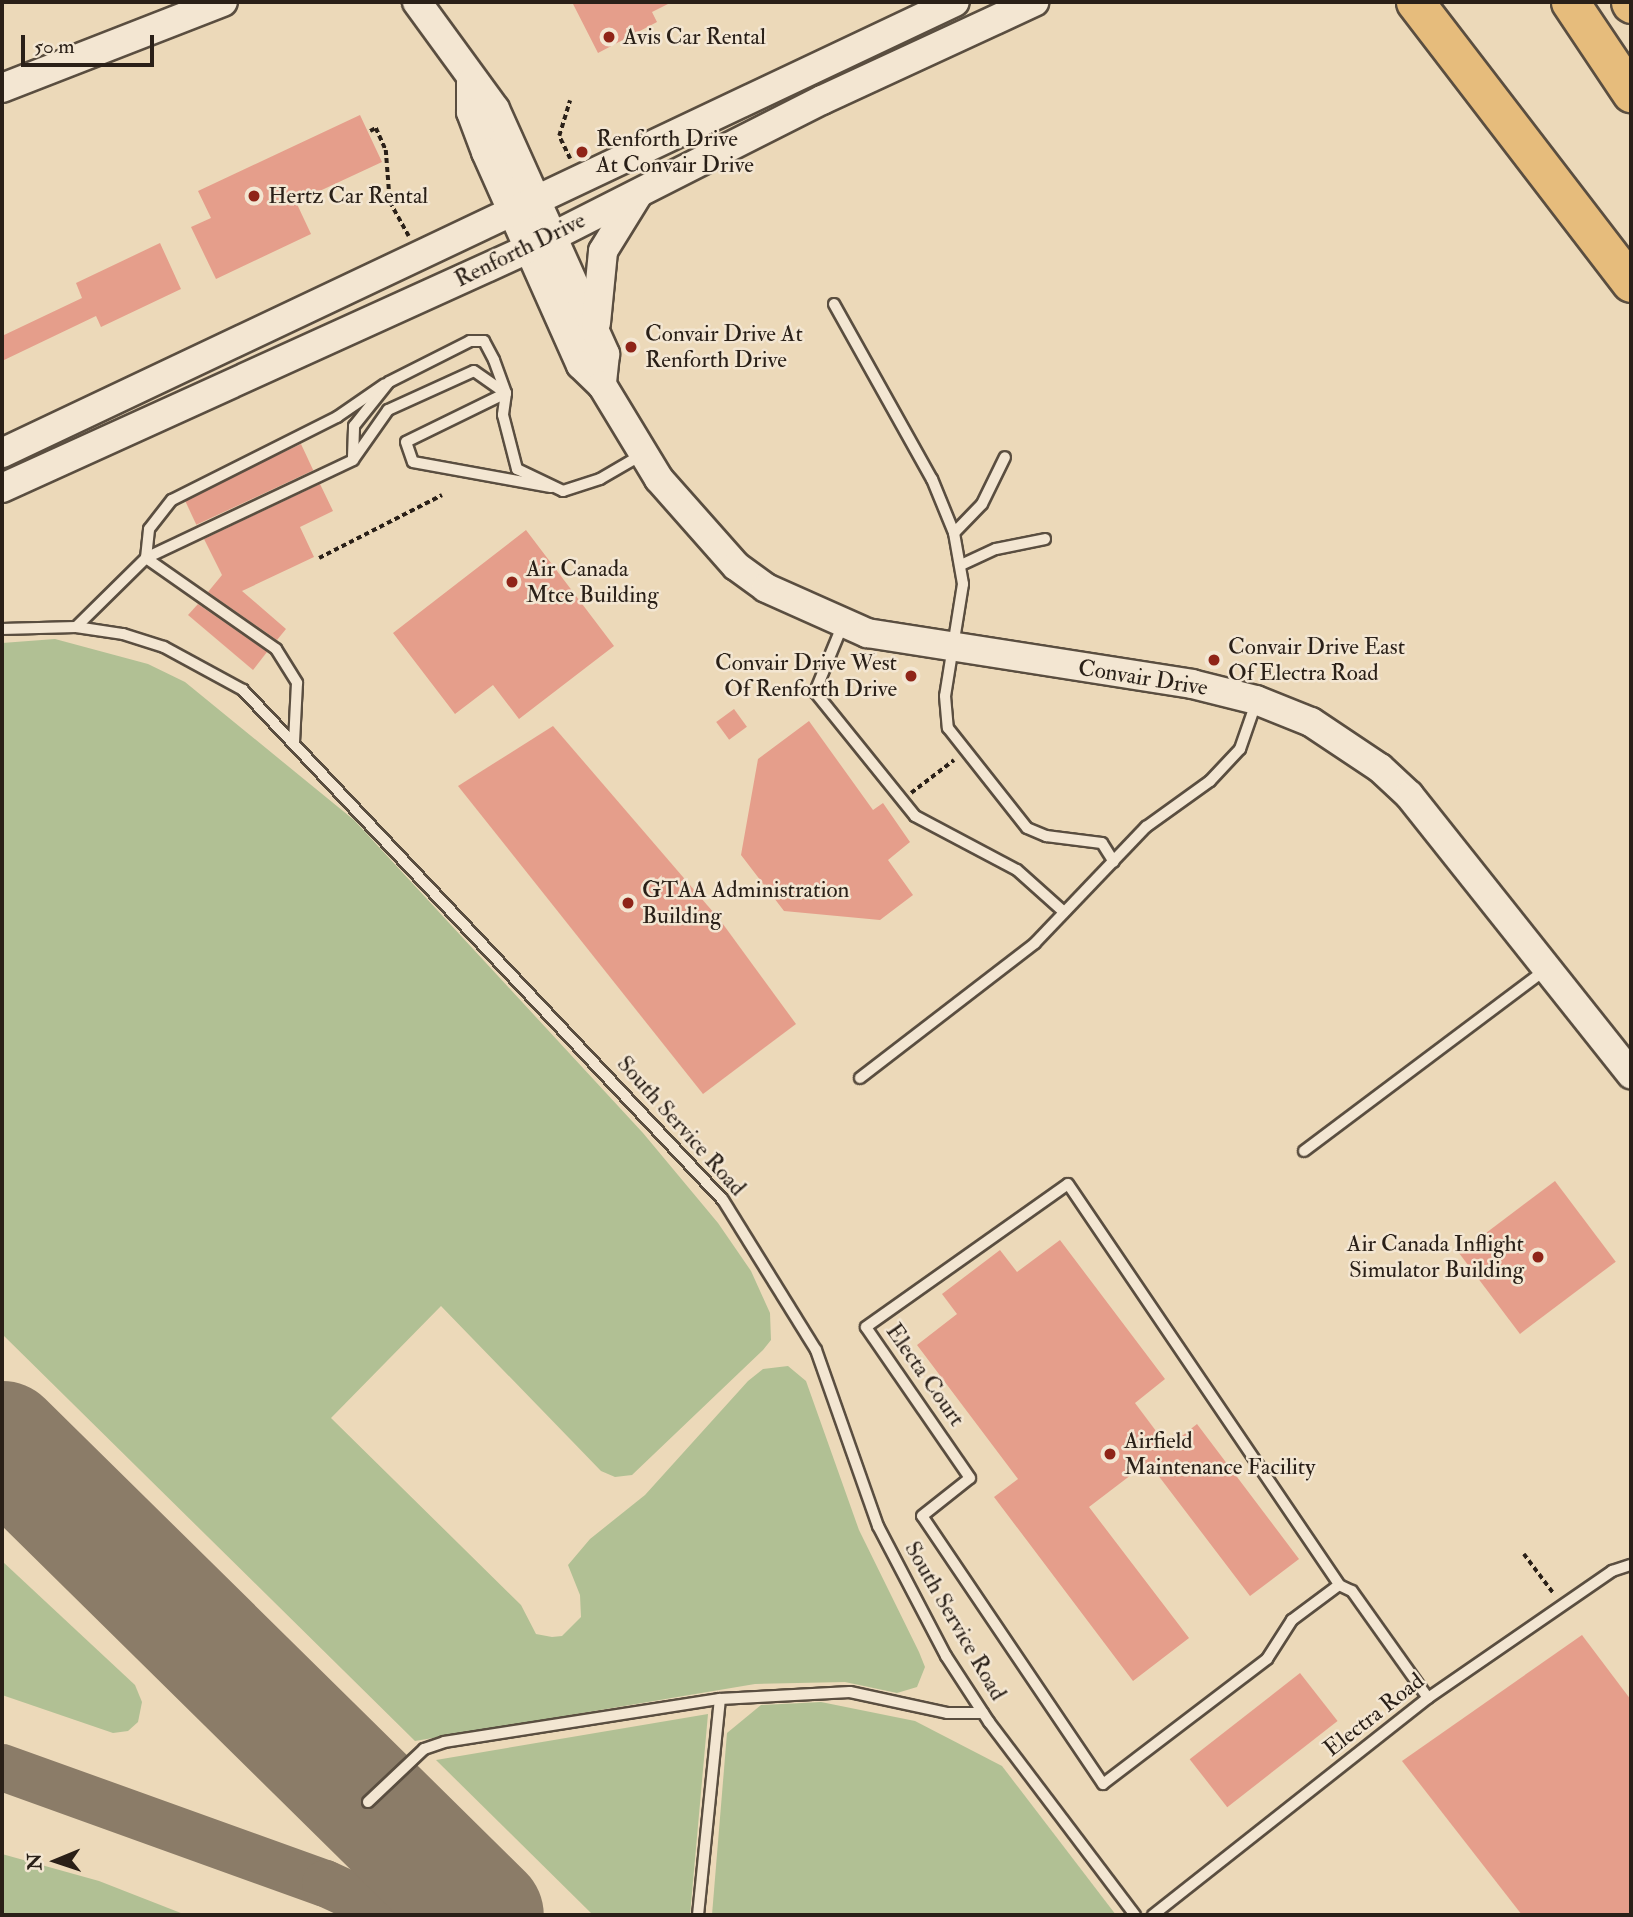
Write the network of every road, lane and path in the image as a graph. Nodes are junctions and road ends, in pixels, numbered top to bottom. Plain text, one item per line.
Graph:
1 (223, 2) edge
2 (417, 2) edge
3 (955, 2) edge
4 (1034, 2) edge
5 (1415, 2) edge
6 (1570, 2) edge
7 (1582, 2) edge
8 (471, 82) junction
9 (1626, 85) edge
10 (2, 88) edge
11 (570, 101) dead end
12 (370, 131) dead end
13 (571, 161) dead end
14 (640, 190) junction
15 (536, 198) junction
16 (509, 209) junction
17 (409, 236) dead end
18 (541, 243) junction
19 (1631, 283) edge
20 (834, 304) dead end
21 (596, 334) junction
22 (389, 382) junction
23 (602, 385) junction
24 (506, 393) junction
25 (2, 453) edge
26 (643, 454) junction
27 (1005, 457) dead end
28 (353, 460) junction
29 (551, 487) junction
30 (2, 488) edge
31 (442, 495) dead end
32 (954, 533) junction
33 (1045, 539) dead end
34 (146, 558) junction
35 (319, 558) dead end
36 (961, 565) junction
37 (843, 624) junction
38 (76, 627) junction
39 (2, 629) edge
40 (950, 651) junction
41 (1256, 700) junction
42 (294, 741) junction
43 (954, 760) dead end
44 (903, 801) junction
45 (1114, 862) junction
46 (1064, 912) junction
47 (1548, 967) junction
48 (1631, 1074) edge
49 (860, 1078) dead end
50 (1304, 1151) dead end
51 (1524, 1554) dead end
52 (1631, 1565) edge
53 (1339, 1585) junction
54 (1562, 1605) junction
55 (1428, 1698) junction
56 (720, 1699) junction
57 (983, 1713) junction
58 (368, 1802) dead end
59 (698, 1915) edge
60 (1135, 1915) edge
61 (1153, 1915) edge

1 - 10 street
2 - 8 street, Convair Drive
3 - 15 street, Renforth Drive
4 - 14 street, Renforth Drive
5 - 19 highway
6 - 9 highway
7 - 9 highway
8 - 15 street, Convair Drive
8 - 16 street, Convair Drive
11 - 13 path
12 - 17 path
14 - 18 street, Renforth Drive
14 - 21 street
15 - 16 street, Renforth Drive
15 - 18 street, Convair Drive
16 - 18 street, Convair Drive
16 - 25 street, Renforth Drive
18 - 21 street, Convair Drive
18 - 23 street, Convair Drive
18 - 30 street, Renforth Drive
20 - 32 lane
21 - 23 street, Convair Drive
22 - 24 lane
22 - 28 lane
22 - 34 lane
23 - 26 street, Convair Drive
24 - 28 lane
24 - 29 lane
24 - 29 lane
26 - 29 lane
26 - 37 street, Convair Drive
27 - 32 lane
28 - 34 lane
31 - 35 path
32 - 36 lane
33 - 36 lane
34 - 38 lane
34 - 42 lane
36 - 40 lane
37 - 40 street, Convair Drive
37 - 44 lane
38 - 39 lane, South Service Road
38 - 42 lane, South Service Road
40 - 41 street, Convair Drive
40 - 45 lane
41 - 45 lane
41 - 47 street, Convair Drive
42 - 57 lane, South Service Road
43 - 44 path
44 - 46 lane
45 - 46 lane
46 - 49 lane
47 - 48 street, Convair Drive
47 - 50 lane
51 - 54 path
52 - 54 lane, Electra Road
53 - 53 lane, Electa Court
53 - 55 lane
54 - 55 lane, Electra Road
55 - 61 lane, Electra Road
56 - 57 lane
56 - 58 lane
56 - 59 lane
57 - 60 lane, South Service Road

